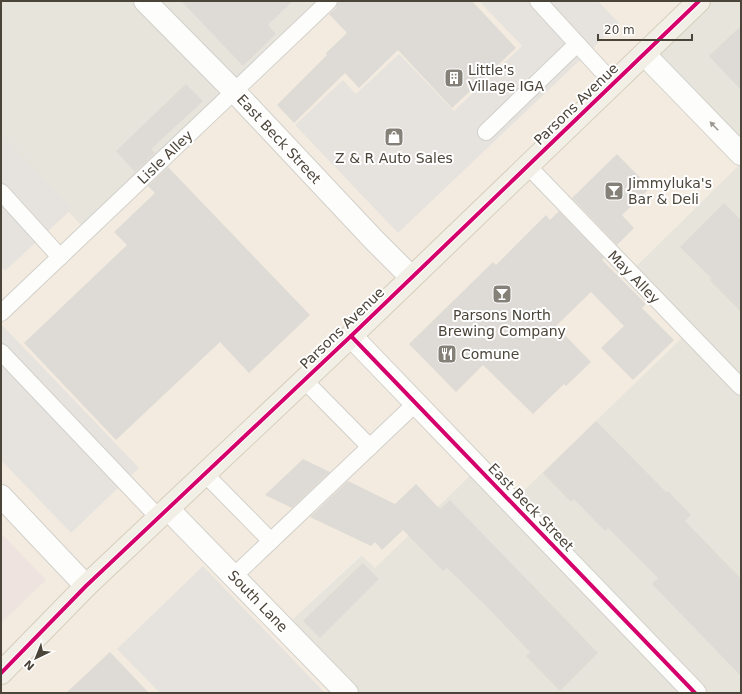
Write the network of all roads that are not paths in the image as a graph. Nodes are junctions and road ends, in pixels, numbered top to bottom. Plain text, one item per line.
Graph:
1 (145, 1) edge
2 (328, 1) edge
3 (538, 1) edge
4 (700, 1) edge
5 (577, 44) junction
6 (644, 54) junction
7 (613, 83) junction
8 (234, 91) junction
9 (486, 132) dead end
10 (741, 154) edge
11 (528, 166) junction
12 (1, 192) edge
13 (60, 256) junction
14 (411, 277) junction
15 (1, 313) edge
16 (351, 336) junction
17 (1, 352) edge
18 (304, 380) junction
19 (741, 387) edge
20 (415, 404) junction
21 (370, 447) junction
22 (205, 474) junction
23 (1, 496) edge
24 (163, 514) junction
25 (271, 541) junction
26 (234, 576) junction
27 (86, 586) junction
28 (1, 673) edge
29 (347, 693) edge
30 (695, 693) edge

1 - 8 street, East Beck Street
2 - 8 lane, Lisle Alley
3 - 5 lane
4 - 6 main road, Parsons Avenue
5 - 7 lane
5 - 9 lane
6 - 7 main road, Parsons Avenue
10 -> 6 street
7 - 11 main road, Parsons Avenue
8 - 13 lane, Lisle Alley
8 - 14 street, East Beck Street
11 - 14 main road, Parsons Avenue
11 - 19 lane, May Alley
12 - 13 lane
13 - 15 lane, Lisle Alley
14 - 16 main road, Parsons Avenue
16 - 18 main road, Parsons Avenue
16 - 20 street, East Beck Street
17 - 24 lane
18 - 21 lane
18 - 22 main road, Parsons Avenue
20 - 21 lane
20 - 30 street, East Beck Street
21 - 25 lane
22 - 24 main road, Parsons Avenue
22 - 25 lane
23 - 27 street
24 - 26 street, South Lane
24 - 27 main road, Parsons Avenue
25 - 26 lane
26 - 29 street, South Lane
27 - 28 main road, Parsons Avenue

